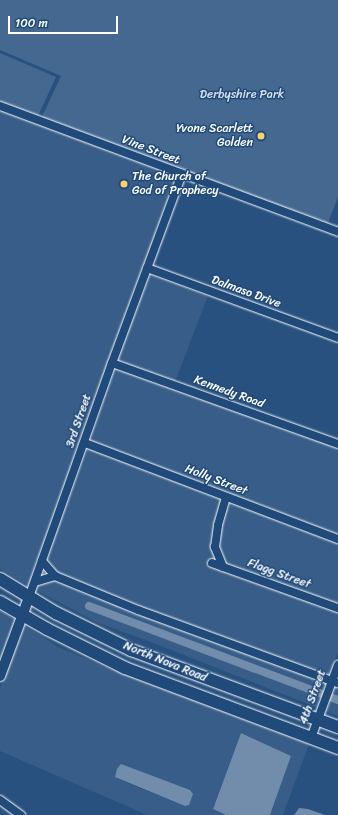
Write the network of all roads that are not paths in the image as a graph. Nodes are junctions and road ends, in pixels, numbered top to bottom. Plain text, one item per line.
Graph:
1 (0, 106) edge
2 (182, 174) junction
3 (338, 232) edge
4 (147, 268) junction
5 (338, 338) edge
6 (112, 363) junction
7 (85, 443) junction
8 (338, 444) edge
9 (226, 497) junction
10 (338, 539) edge
11 (42, 561) junction
12 (212, 563) dead end
13 (223, 567) junction
14 (54, 576) junction
15 (0, 579) edge
16 (35, 582) junction
17 (30, 597) junction
18 (0, 602) edge
19 (338, 608) edge
20 (23, 616) junction
21 (338, 664) edge
22 (0, 676) edge
23 (334, 682) edge
24 (319, 715) junction
25 (338, 727) edge
26 (312, 738) junction
27 (338, 748) edge
28 (0, 800) edge
29 (21, 815) edge

1 - 2 street, Vine Street
2 - 3 street, Vine Street
2 - 4 street, 3rd Street
4 - 5 street, Dalmaso Drive
4 - 6 street, 3rd Street
6 - 7 street, 3rd Street
6 - 8 street, Kennedy Road
7 - 9 street, Holly Street
7 - 11 street, 3rd Street
9 - 10 street, Holly Street
9 - 13 street
11 - 14 street
11 - 16 street, 3rd Street
12 - 13 street, Flagg Street
13 - 19 street, Flagg Street
14 - 16 street
14 - 23 street
15 - 17 main road, North Nova Road
16 - 17 street, 3rd Street
17 - 20 street, 3rd Street
17 - 24 main road, North Nova Road
18 - 20 main road, North Nova Road
20 - 22 street, 3rd Street
20 - 26 main road, North Nova Road
21 - 23 street, 4th Street
23 - 24 street, 4th Street
24 - 25 main road, North Nova Road
24 - 26 street, 4th Street
26 - 27 main road, North Nova Road
28 - 29 street

